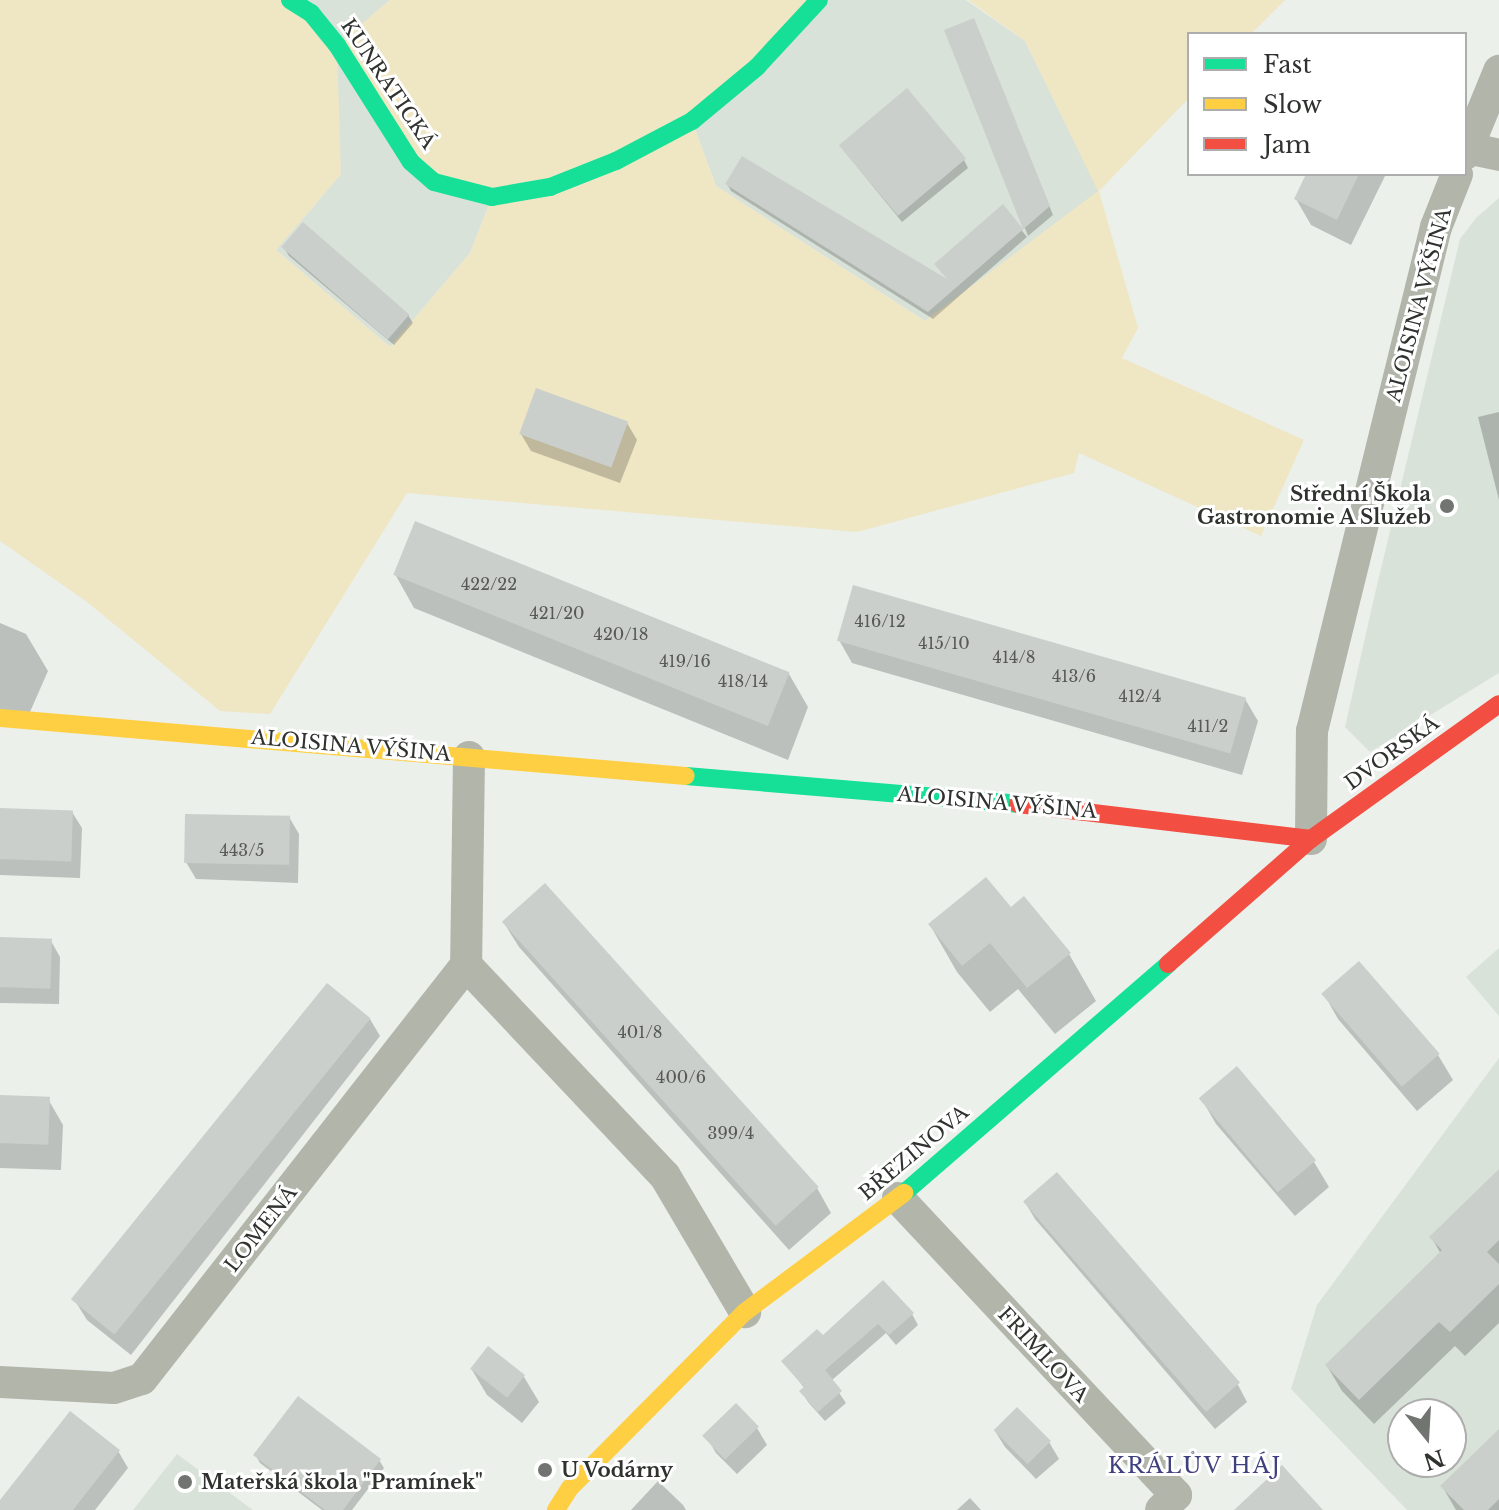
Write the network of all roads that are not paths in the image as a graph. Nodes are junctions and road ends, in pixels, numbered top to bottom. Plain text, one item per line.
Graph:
1 (290, 0) edge
2 (819, 0) edge
3 (1499, 71) edge
4 (1467, 149) edge
5 (1499, 155) edge
6 (1467, 159) edge
7 (1456, 176) edge
8 (1499, 704) edge
9 (0, 718) edge
10 (469, 757) junction
11 (1311, 839) junction
12 (466, 965) junction
13 (898, 1198) junction
14 (745, 1312) junction
15 (0, 1382) edge
16 (556, 1510) edge
17 (1161, 1510) edge

1 - 2 street, KUNRATICKÁ
3 - 4 street, ALOISINA VÝŠINA
5 - 6 street
7 - 11 street, ALOISINA VÝŠINA
8 - 11 street, DVORSKÁ
9 - 10 street, ALOISINA VÝŠINA
10 - 11 street, ALOISINA VÝŠINA
10 - 12 street
11 - 13 street, BŘEZINOVA
12 - 14 street
12 - 15 street, LOMENÁ
13 - 14 street, BŘEZINOVA
13 - 17 street, FRIMLOVA
14 - 16 street, BŘEZINOVA

